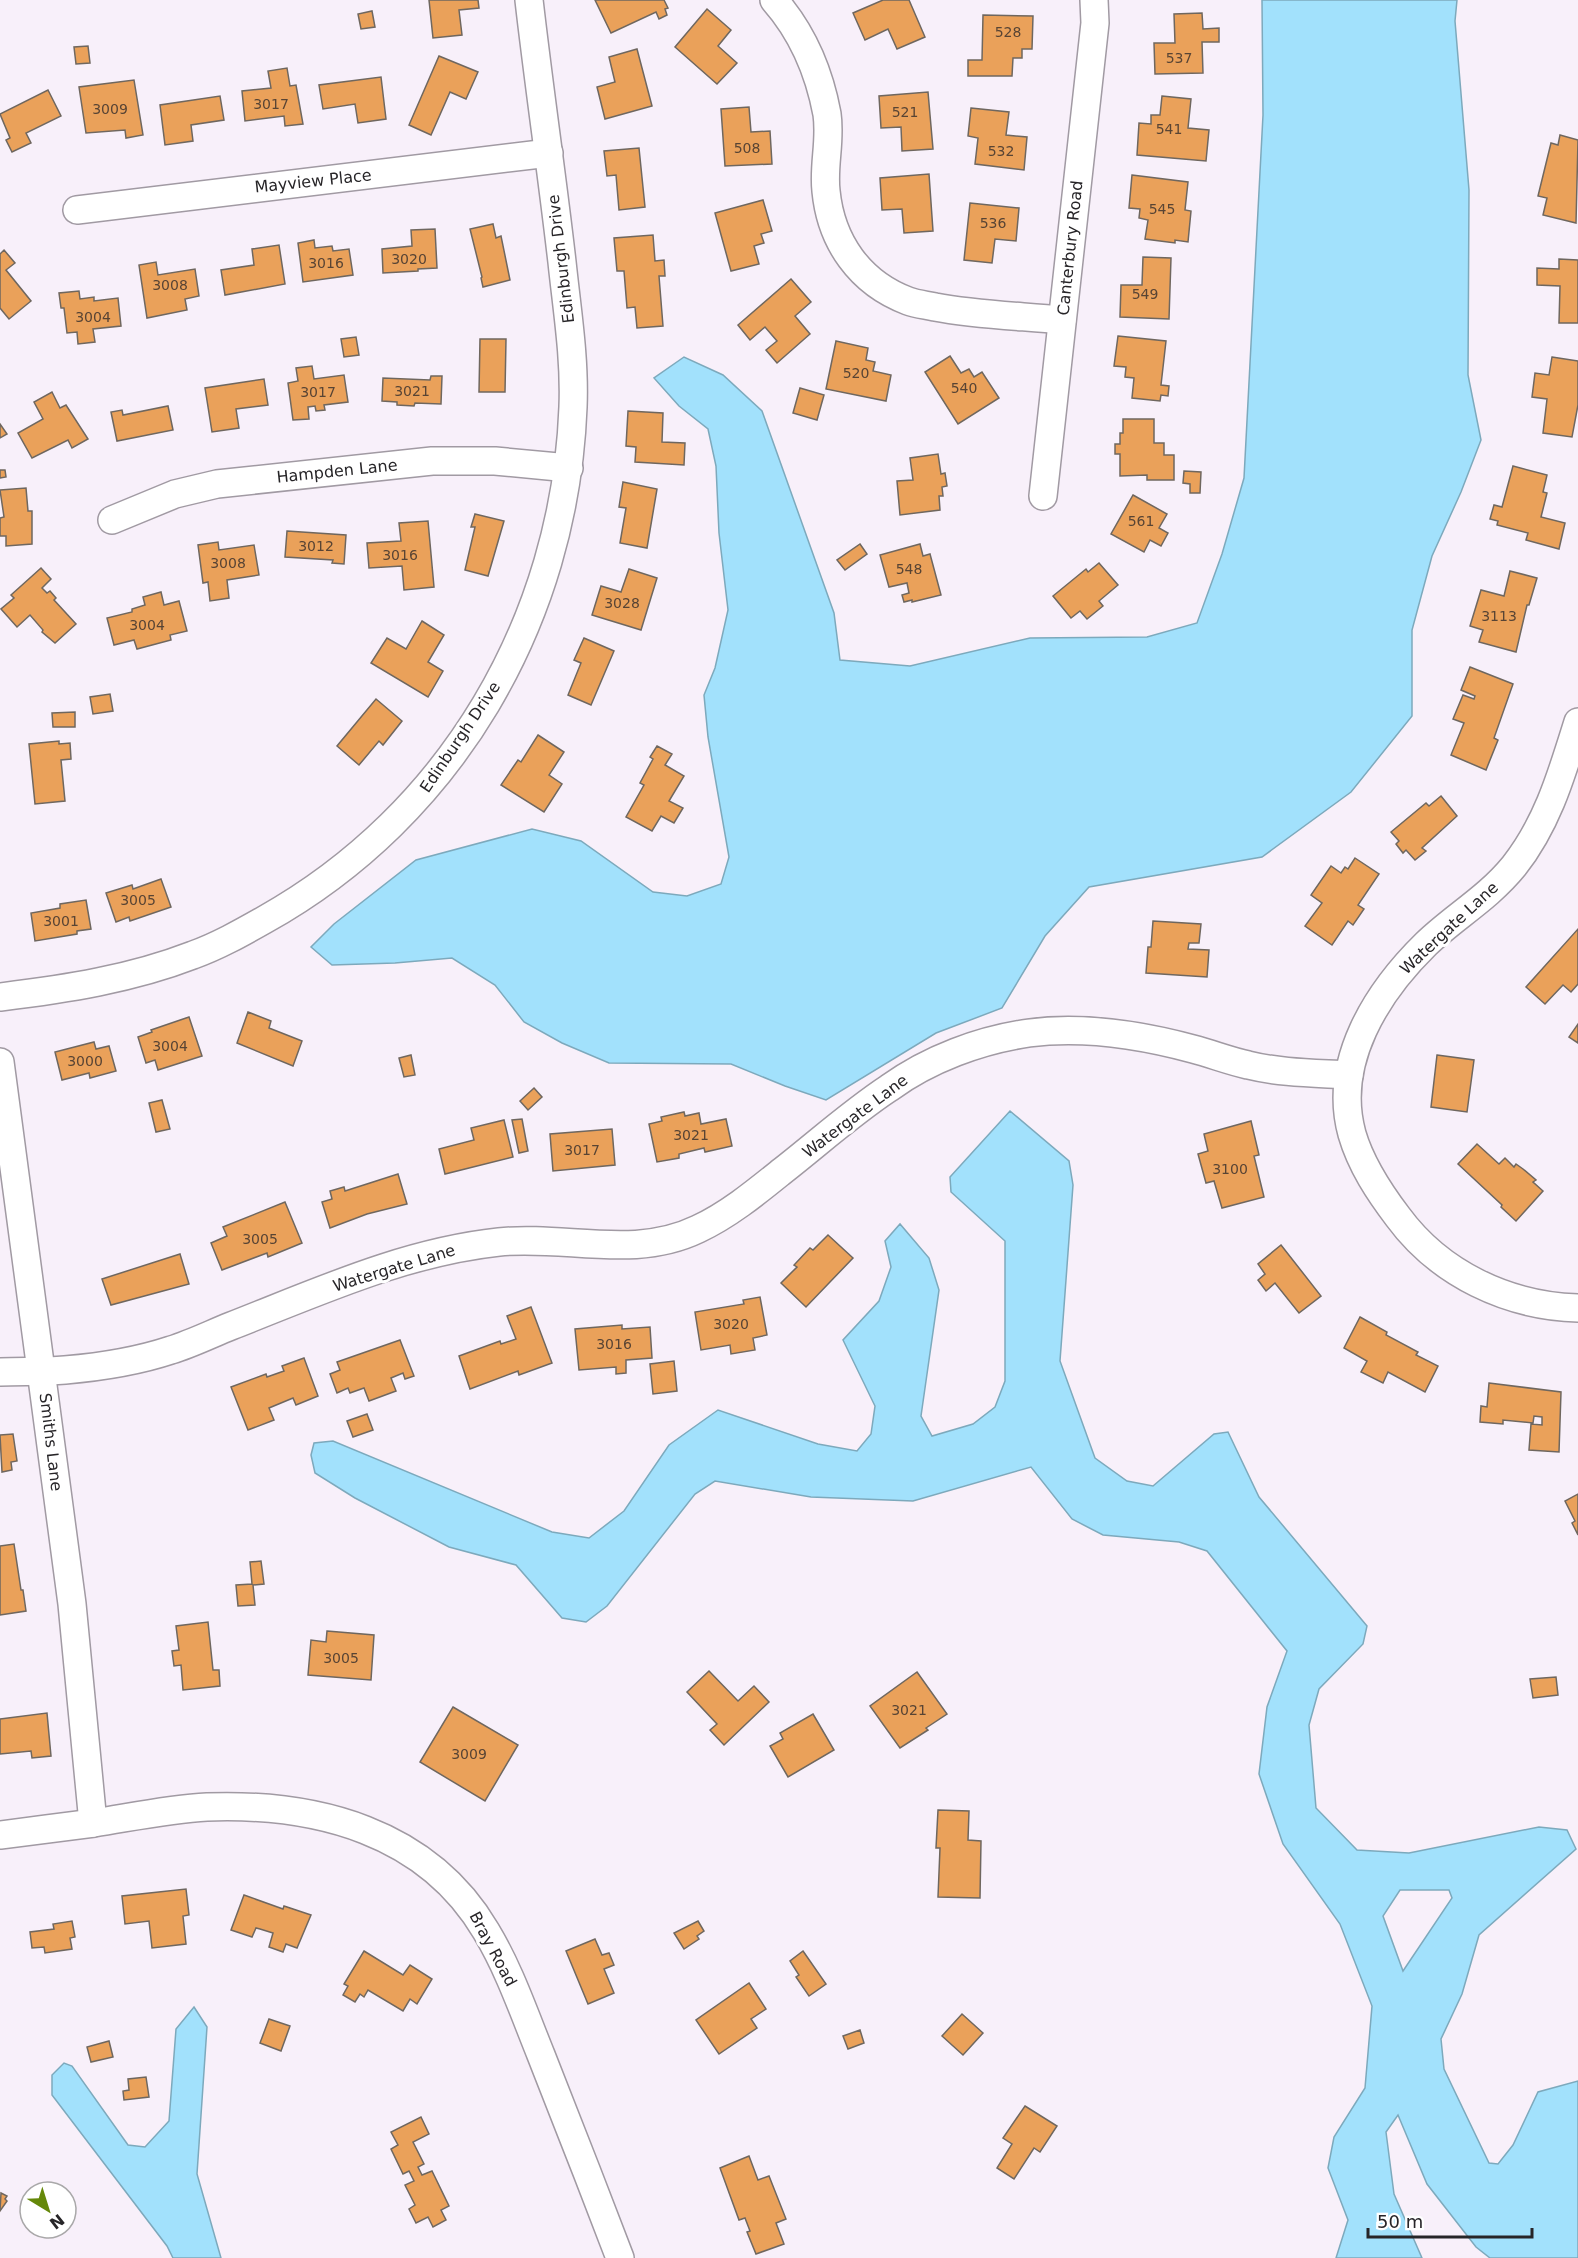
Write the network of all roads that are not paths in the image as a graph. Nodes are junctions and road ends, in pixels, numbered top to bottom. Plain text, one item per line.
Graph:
1 (529, 0) edge
2 (774, 0) edge
3 (1094, 0) edge
4 (549, 153) junction
5 (77, 210) dead end
6 (1062, 320) junction
7 (569, 468) junction
8 (1043, 496) dead end
9 (112, 520) dead end
10 (1578, 722) edge
11 (0, 997) edge
12 (0, 1062) edge
13 (1349, 1075) junction
14 (1578, 1308) edge
15 (41, 1371) junction
16 (0, 1372) edge
17 (93, 1823) junction
18 (0, 1835) edge
19 (620, 2258) edge

1 - 4 street, Edinburgh Drive
2 - 6 street
3 - 6 street, Canterbury Road
4 - 5 street, Mayview Place
4 - 7 street, Edinburgh Drive
6 - 8 street, Canterbury Road
7 - 9 street, Hampden Lane
7 - 11 street, Edinburgh Drive
10 - 13 street, Watergate Lane
12 - 15 street, Smiths Lane
13 - 14 street
13 - 15 street, Watergate Lane
15 - 16 street, Watergate Lane
15 - 17 street, Smiths Lane
17 - 18 street, Bray Road
17 - 19 street, Bray Road

